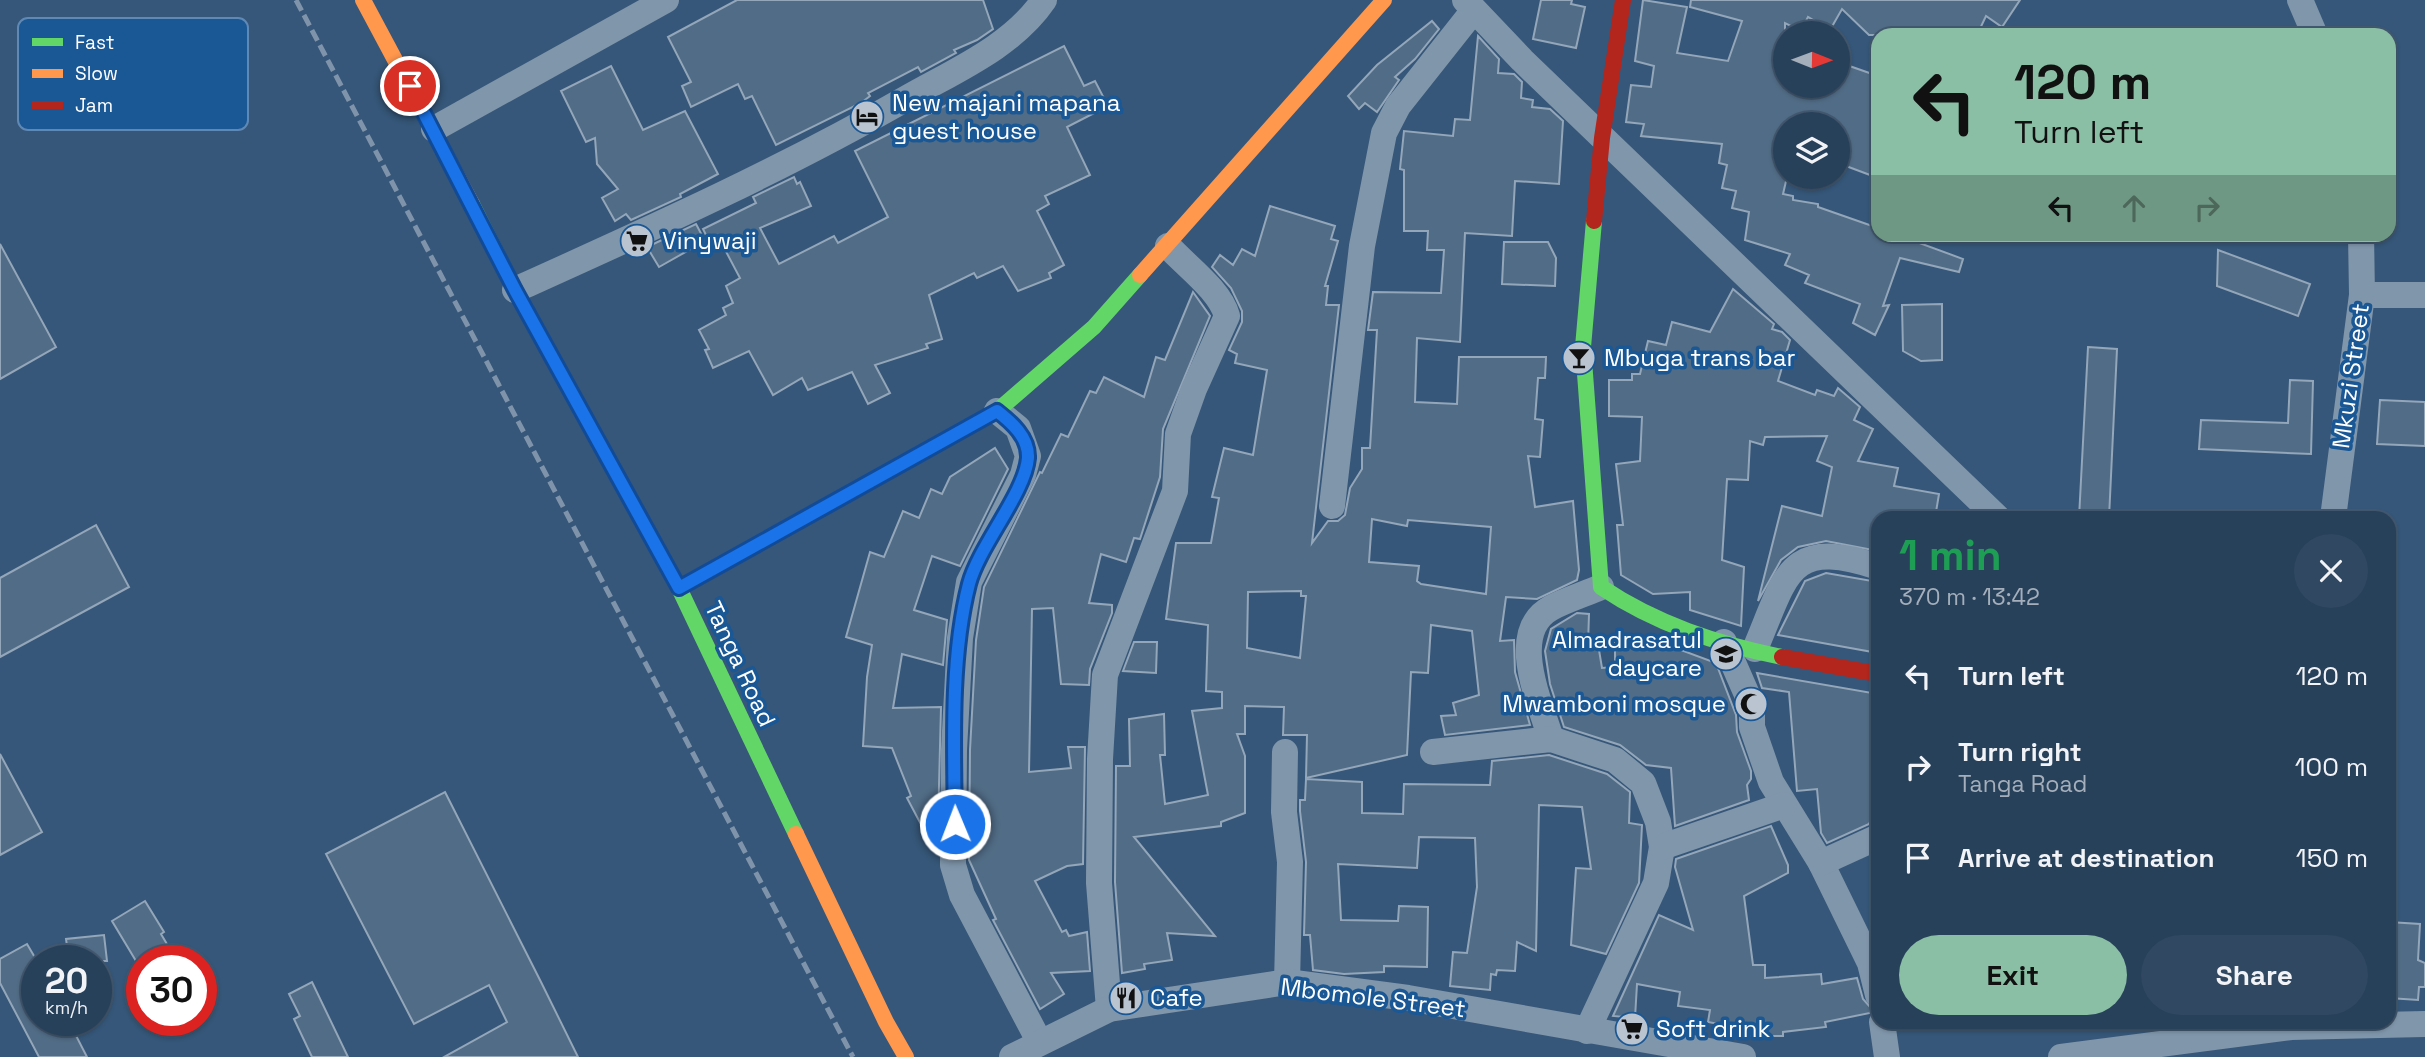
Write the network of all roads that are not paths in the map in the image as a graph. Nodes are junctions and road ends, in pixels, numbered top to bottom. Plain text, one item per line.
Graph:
1 (363, 0) edge
2 (666, 0) edge
3 (1044, 0) edge
4 (1384, 0) edge
5 (1623, 0) edge
6 (2300, 0) edge
7 (1470, 5) edge
8 (2312, 28) edge
9 (434, 129) junction
10 (1602, 138) junction
11 (2361, 242) edge
12 (1168, 246) junction
13 (515, 290) junction
14 (2362, 295) junction
15 (2425, 295) edge
16 (997, 411) junction
17 (1332, 506) dead end
18 (1991, 511) edge
19 (2334, 511) edge
20 (1871, 565) edge
21 (1601, 587) junction
22 (679, 588) junction
23 (1724, 642) junction
24 (1755, 649) junction
25 (1871, 673) edge
26 (1551, 739) junction
27 (1285, 752) dead end
28 (1433, 752) dead end
29 (1784, 805) junction
30 (1871, 840) edge
31 (1662, 847) junction
32 (1821, 863) junction
33 (1871, 967) edge
34 (1287, 982) junction
35 (1109, 1009) junction
36 (2396, 1024) edge
37 (2425, 1024) edge
38 (1883, 1029) edge
39 (2213, 1029) edge
40 (1587, 1031) junction
41 (2151, 1033) edge
42 (1039, 1041) junction
43 (906, 1057) edge
44 (1012, 1057) edge
45 (1743, 1057) edge
46 (1887, 1057) edge
47 (2061, 1057) edge

1 - 9 main road, Tanga Road
2 - 9 street
3 - 13 street
4 - 12 main road
5 - 10 main road
6 - 8 street
7 - 10 street
7 - 17 street
9 - 13 main road, Tanga Road
10 - 18 street
10 - 21 main road
11 - 14 street, Mkuzi Street
12 - 16 main road
12 - 35 street
13 - 22 main road, Tanga Road
14 - 15 street
14 - 19 street, Mkuzi Street
16 - 22 main road
16 - 42 street
20 - 24 street
21 - 23 main road
21 - 26 street
22 - 43 main road, Tanga Road
23 - 24 main road
23 - 29 street
24 - 25 main road
26 - 28 street
26 - 31 street
27 - 34 street
29 - 31 street
29 - 32 street
30 - 32 street
31 - 40 street
32 - 33 street
34 - 35 street, Mbomole Street
34 - 40 street, Mbomole Street
35 - 42 street, Mbomole Street
36 - 37 street
38 - 46 street
39 - 41 street
40 - 45 street, Mbomole Street
41 - 47 street
42 - 44 street, Mbomole Street

